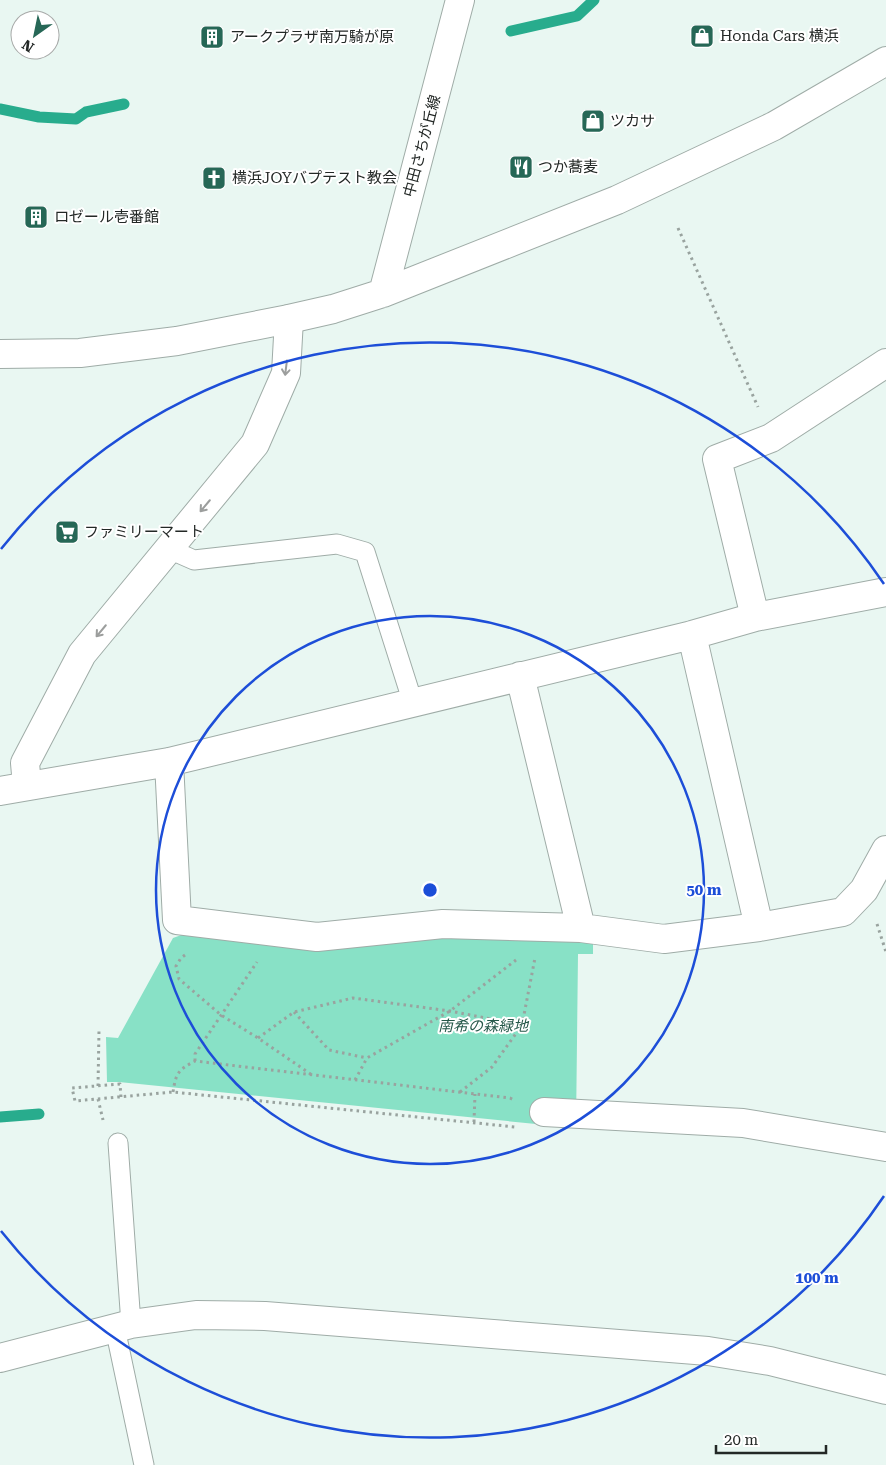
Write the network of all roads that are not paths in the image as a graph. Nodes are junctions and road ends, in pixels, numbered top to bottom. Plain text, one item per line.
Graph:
1 (460, 0) edge
2 (886, 61) edge
3 (383, 293) junction
4 (289, 319) junction
5 (0, 354) edge
6 (886, 362) edge
7 (169, 549) junction
8 (886, 592) edge
9 (755, 617) junction
10 (692, 635) junction
11 (520, 676) junction
12 (413, 703) junction
13 (169, 762) junction
14 (27, 786) junction
15 (0, 791) edge
16 (886, 850) edge
17 (759, 927) junction
18 (581, 928) junction
19 (544, 1112) road end
20 (118, 1143) dead end
21 (886, 1147) edge
22 (123, 1326) junction
23 (0, 1358) edge
24 (886, 1390) edge
25 (144, 1465) edge

1 - 3 street, 中田さちが丘線
2 - 3 street
3 - 4 street
4 - 5 street
4 -> 7 street
6 - 9 street
7 - 12 lane
7 -> 14 street
8 - 9 street
9 - 10 street
10 - 11 street
10 - 17 street
11 - 12 street
11 - 18 street
12 - 13 street
13 - 14 street
13 - 18 street
14 - 15 street
16 - 17 street
17 - 18 street
19 - 21 street
20 - 22 lane
22 - 23 street
22 - 24 street
22 - 25 lane

